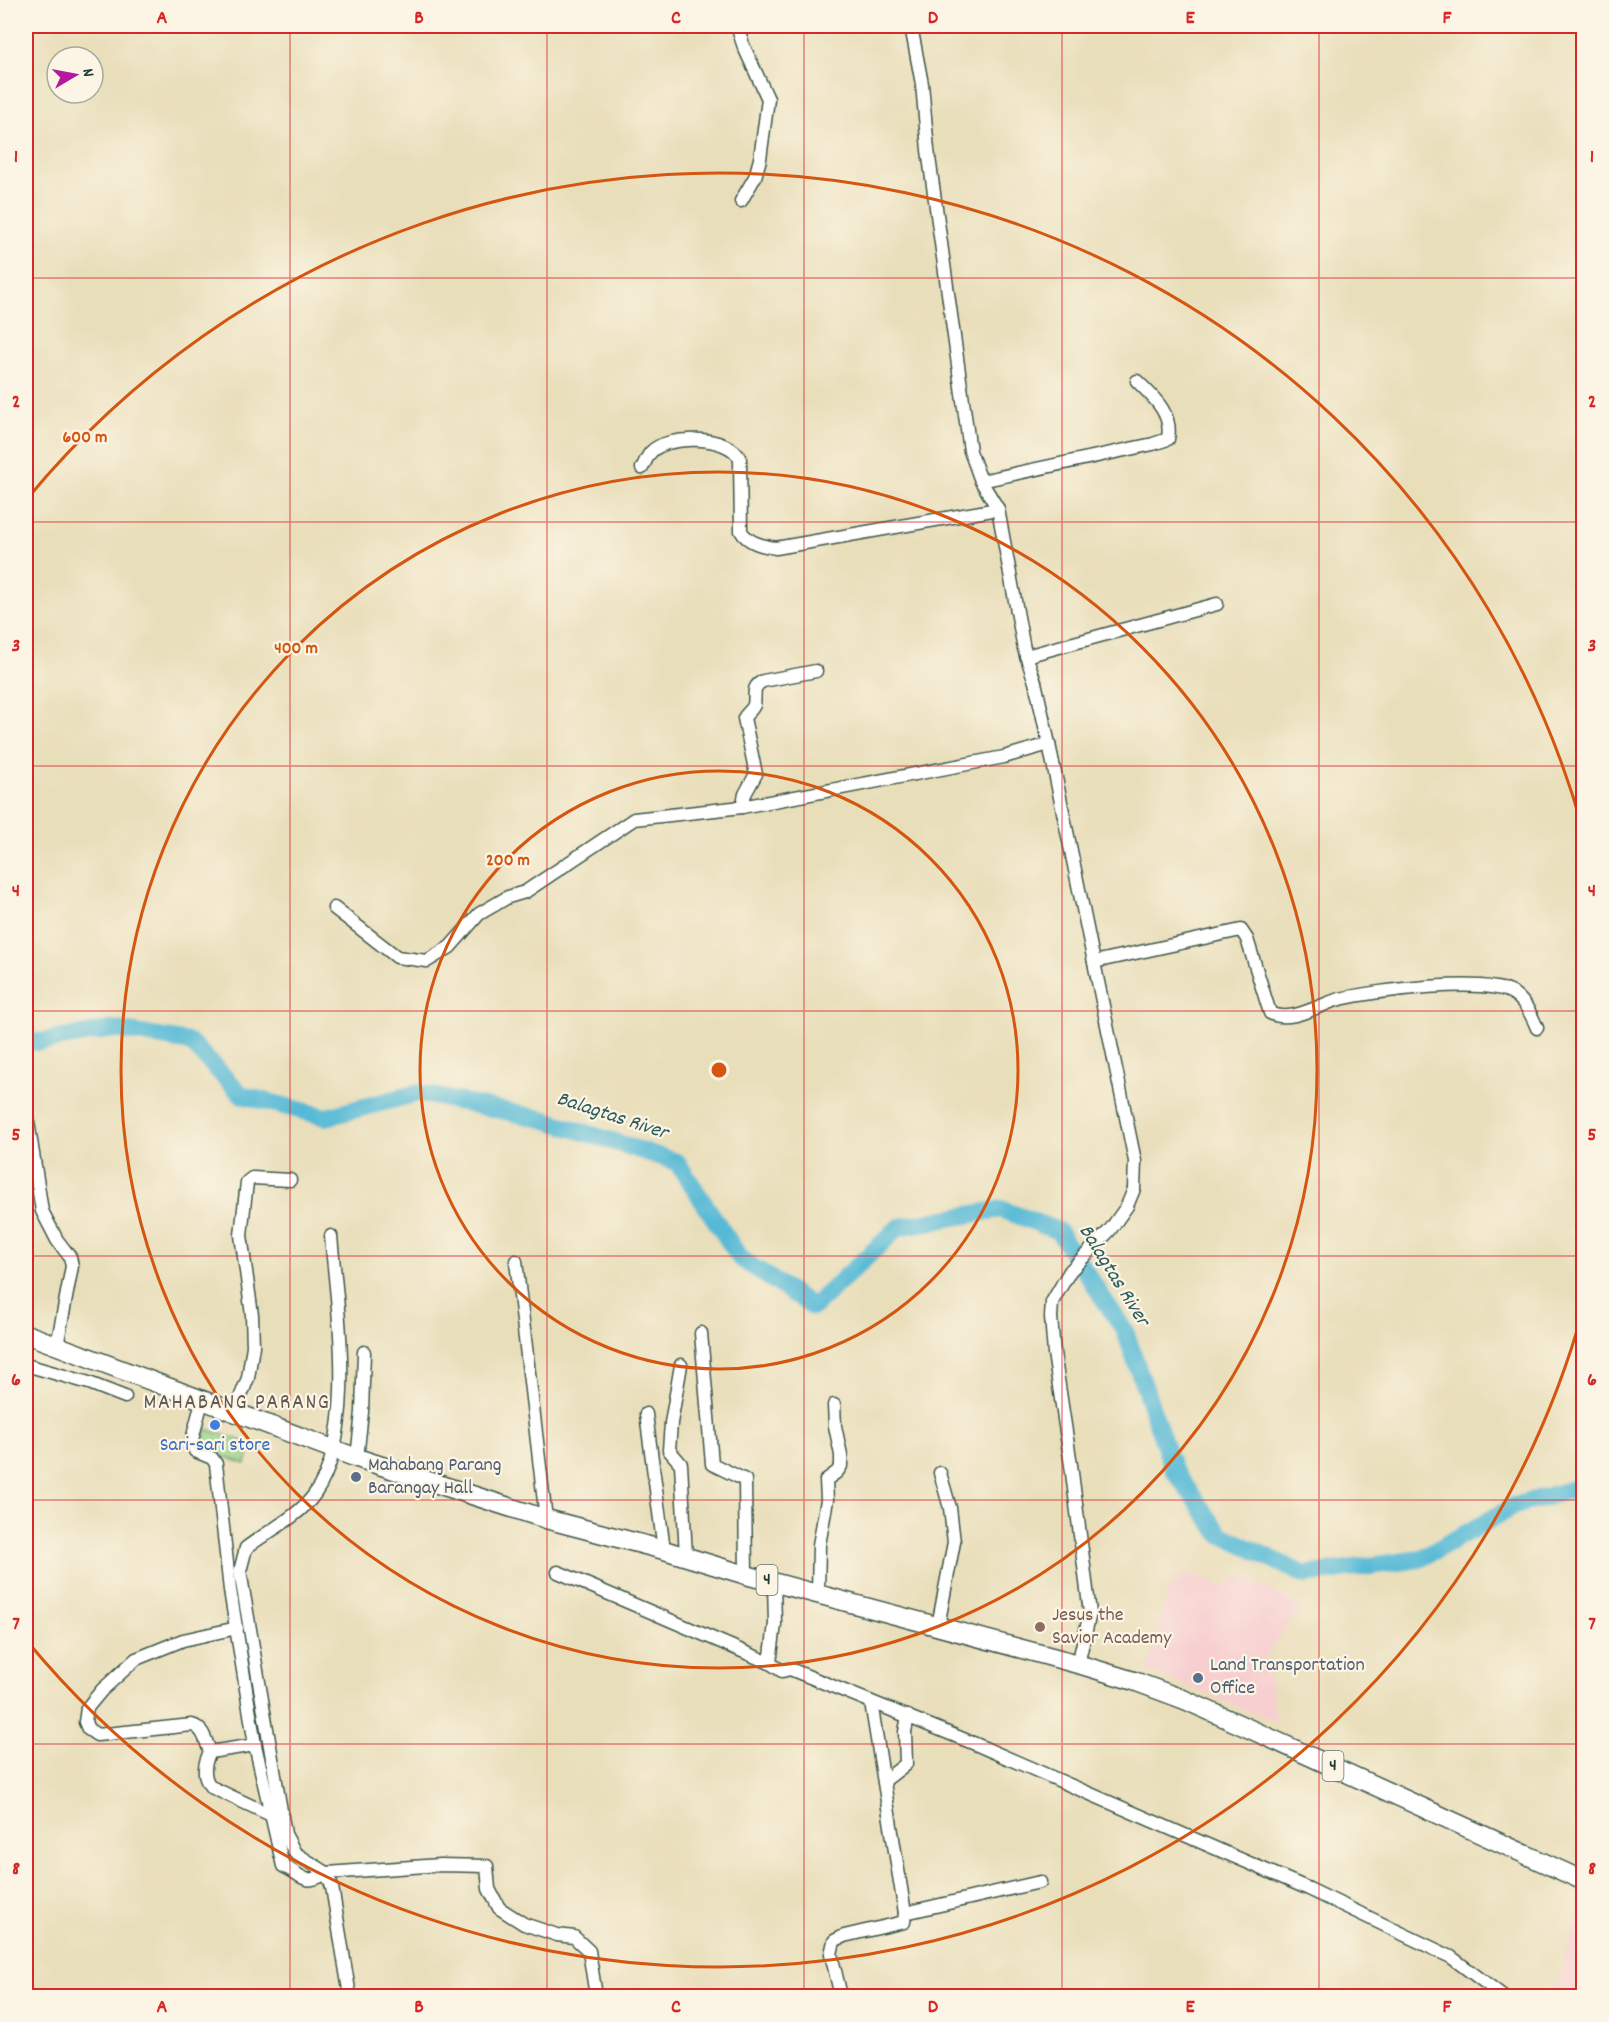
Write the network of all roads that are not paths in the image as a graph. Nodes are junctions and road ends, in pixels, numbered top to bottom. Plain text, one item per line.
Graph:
1 (737, 26) edge
2 (911, 26) edge
3 (741, 201) dead end
4 (1137, 381) dead end
5 (642, 468) dead end
6 (981, 481) junction
7 (998, 509) junction
8 (1217, 604) dead end
9 (1026, 656) junction
10 (816, 671) dead end
11 (1049, 744) junction
12 (742, 807) junction
13 (334, 908) dead end
14 (1094, 962) junction
15 (1537, 1028) dead end
16 (26, 1109) edge
17 (290, 1180) dead end
18 (331, 1236) dead end
19 (516, 1261) dead end
20 (701, 1333) dead end
21 (26, 1334) edge
22 (57, 1346) junction
23 (363, 1352) dead end
24 (26, 1365) edge
25 (681, 1365) dead end
26 (125, 1397) dead end
27 (202, 1401) junction
28 (834, 1405) dead end
29 (234, 1413) junction
30 (646, 1414) dead end
31 (333, 1449) junction
32 (357, 1458) junction
33 (940, 1473) dead end
34 (546, 1519) junction
35 (664, 1550) junction
36 (686, 1556) junction
37 (558, 1572) dead end
38 (746, 1575) junction
39 (774, 1581) junction
40 (818, 1594) junction
41 (938, 1626) junction
42 (237, 1628) junction
43 (771, 1663) junction
44 (1078, 1664) junction
45 (871, 1701) junction
46 (908, 1716) junction
47 (255, 1745) junction
48 (210, 1752) junction
49 (884, 1781) junction
50 (271, 1815) junction
51 (327, 1873) junction
52 (1584, 1881) edge
53 (1040, 1882) dead end
54 (905, 1913) junction
55 (350, 1996) edge
56 (596, 1996) edge
57 (841, 1996) edge
58 (1503, 1996) edge

1 - 3 street
2 - 6 street
4 - 6 street
5 - 7 street
6 - 7 street
7 - 9 street
8 - 9 street
9 - 11 street
10 - 12 street
11 - 12 street
11 - 14 street
12 - 13 street
14 - 15 street
14 - 44 street
16 - 22 street
17 - 29 street
18 - 31 street
19 - 34 street
20 - 38 street
21 - 22 highway, 4
22 - 27 highway, 4
23 - 32 street
24 - 26 street
25 - 36 street
27 - 29 highway, 4
27 - 42 street
28 - 40 street
29 - 31 highway, 4
30 - 35 street
31 - 32 highway, 4
31 - 51 street
32 - 34 highway, 4
33 - 41 street
34 - 35 highway, 4
35 - 36 highway, 4
36 - 38 highway, 4
37 - 43 street
38 - 39 highway, 4
39 - 40 highway, 4
39 - 43 street
40 - 41 highway, 4
41 - 44 highway, 4
42 - 47 street
42 - 48 street
43 - 45 street
44 - 52 highway, 4
45 - 46 street
45 - 49 street
46 - 49 street
46 - 58 street
47 - 48 street
47 - 50 street
48 - 50 street
49 - 54 street
50 - 51 street
51 - 55 street
51 - 56 street
53 - 54 street
54 - 57 street

